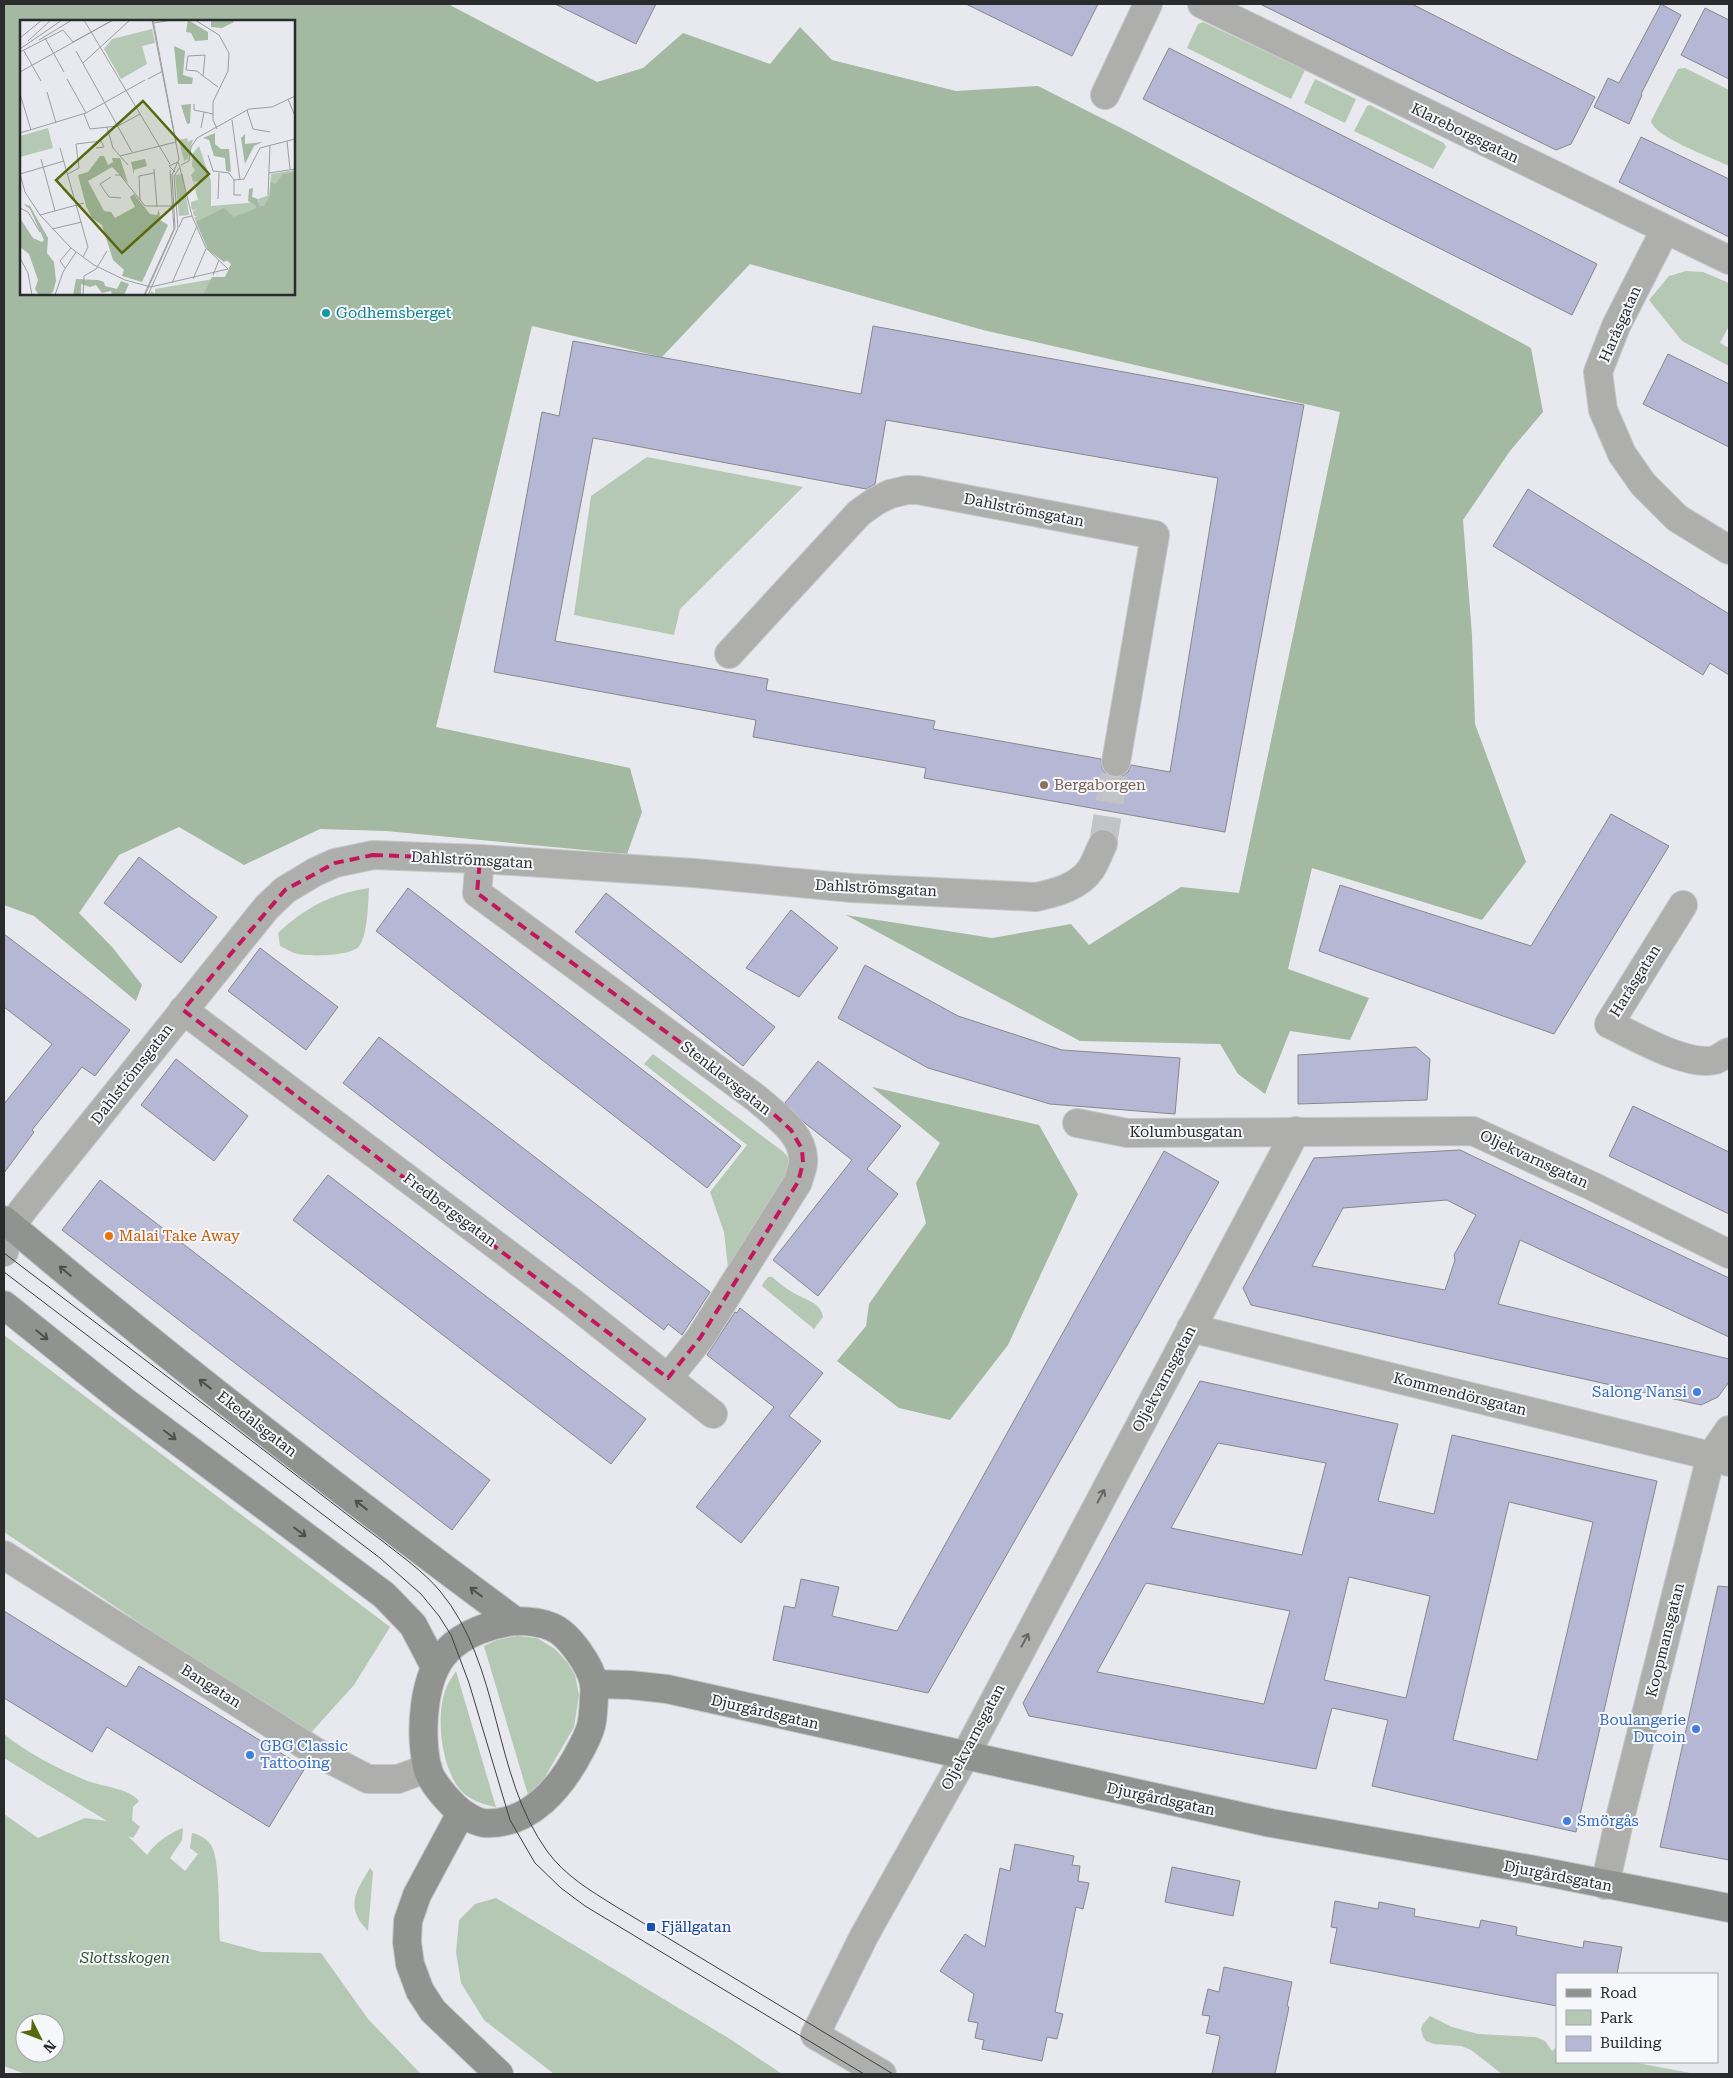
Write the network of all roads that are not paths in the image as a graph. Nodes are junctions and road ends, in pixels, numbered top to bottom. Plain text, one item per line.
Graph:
1 (1148, 4) edge
2 (1202, 4) edge
3 (1105, 95) dead end
4 (1665, 230) junction
5 (1729, 260) edge
6 (1729, 550) edge
7 (729, 654) dead end
8 (1116, 762) tunnel mouth
9 (1103, 844) tunnel mouth
10 (480, 859) junction
11 (1683, 905) dead end
12 (183, 1010) junction
13 (1729, 1052) edge
14 (1077, 1123) dead end
15 (1296, 1131) junction
16 (8, 1223) edge
17 (4, 1252) edge
18 (1729, 1254) edge
19 (4, 1305) edge
20 (1191, 1328) junction
21 (668, 1378) junction
22 (713, 1414) dead end
23 (1729, 1430) edge
24 (1720, 1459) edge
25 (4, 1555) edge
26 (515, 1621) junction
27 (435, 1667) junction
28 (594, 1684) junction
29 (965, 1756) junction
30 (428, 1768) junction
31 (461, 1812) junction
32 (1605, 1885) junction
33 (1729, 1908) edge
34 (499, 2074) edge
35 (882, 2074) edge

1 - 3 street
2 - 4 street, Klareborgsgatan
4 - 5 street, Klareborgsgatan
4 - 6 street, Haråsgatan
7 - 8 street, Dahlströmsgatan
9 - 10 street, Dahlströmsgatan
10 - 12 street, Dahlströmsgatan
10 - 21 street, Stenklevsgatan
11 - 13 street, Haråsgatan
12 - 16 street, Dahlströmsgatan
12 - 21 street, Fredbergsgatan
14 - 15 street, Kolumbusgatan
15 - 18 street, Oljekvarnsgatan
15 - 20 street, Oljekvarnsgatan
16 - 17 street, Dahlströmsgatan
26 -> 16 street, Ekedalsgatan
19 -> 27 street
20 - 24 street, Kommendörsgatan
29 -> 20 street, Oljekvarnsgatan
21 - 22 street, Fredbergsgatan
23 - 24 street, Koopmansgatan
24 - 32 street, Koopmansgatan
25 - 30 street, Bangatan
26 - 27 street
26 - 28 street
27 - 30 street
28 - 29 street, Djurgårdsgatan
28 - 31 street
29 - 32 street, Djurgårdsgatan
29 - 35 street, Oljekvarnsgatan
30 - 31 street
31 - 34 street
32 - 33 street, Djurgårdsgatan

